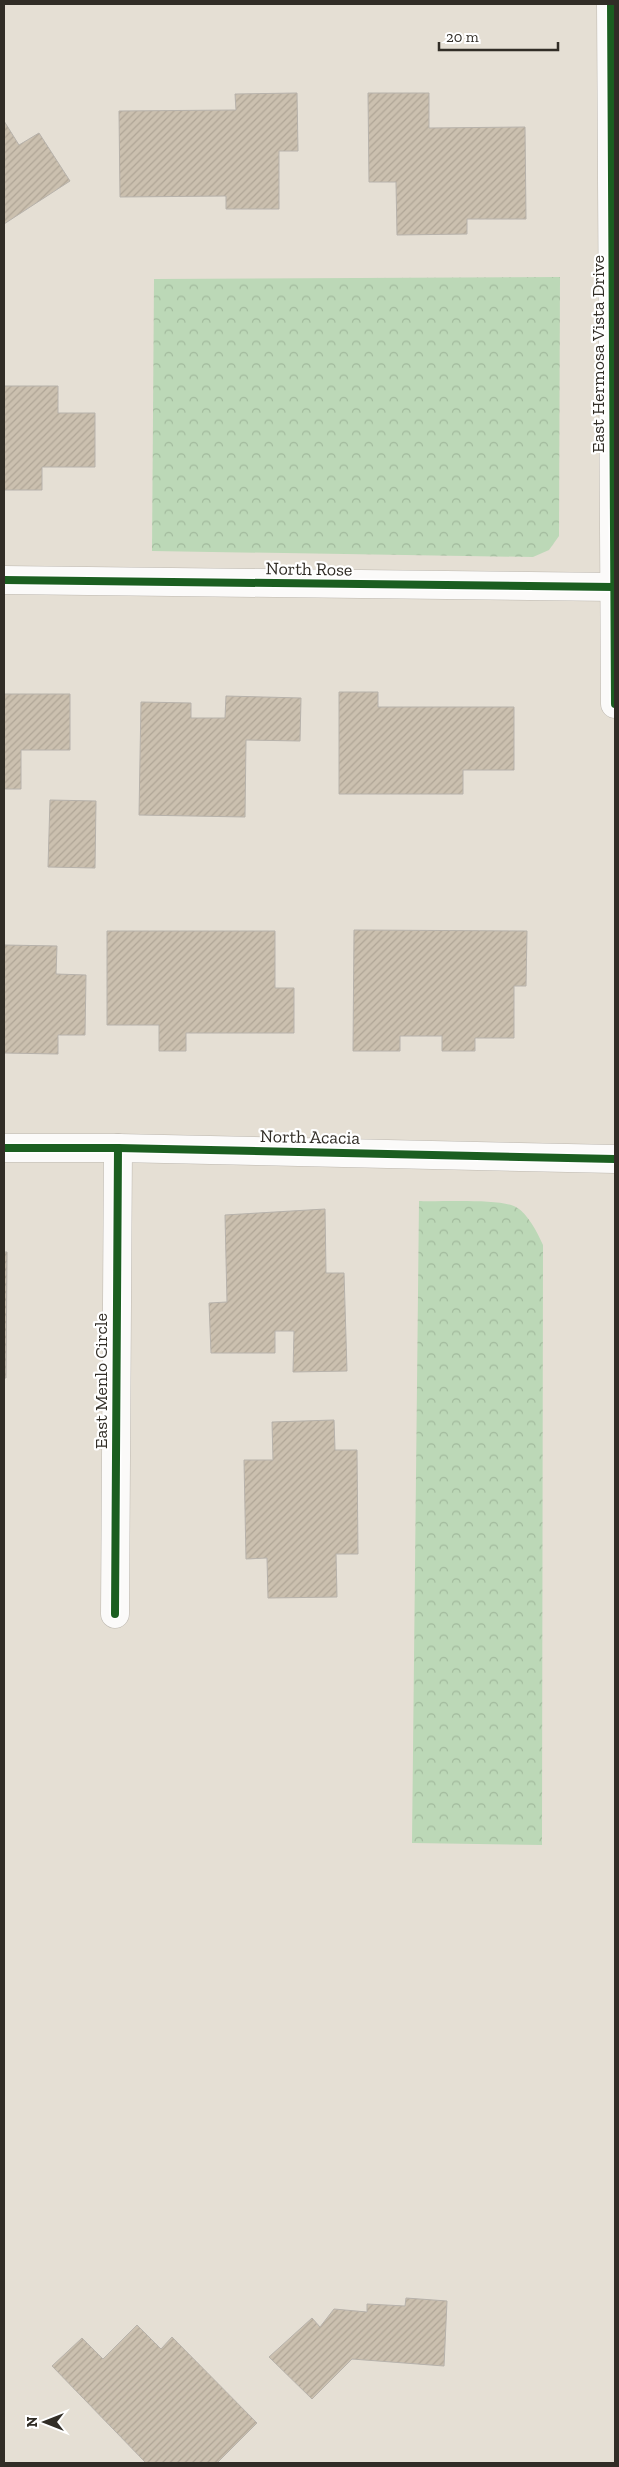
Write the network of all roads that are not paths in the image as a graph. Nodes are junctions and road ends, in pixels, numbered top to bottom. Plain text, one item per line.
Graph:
1 (611, 4) edge
2 (4, 580) edge
3 (614, 587) edge
4 (615, 704) edge
5 (4, 1148) edge
6 (118, 1148) junction
7 (615, 1159) edge
8 (115, 1614) dead end

1 - 3 street, East Hermosa Vista Drive
2 - 3 street, North Rose
3 - 4 street, East Hermosa Vista Drive
5 - 6 street, North Acacia
6 - 7 street, North Acacia
6 - 8 street, East Menlo Circle

